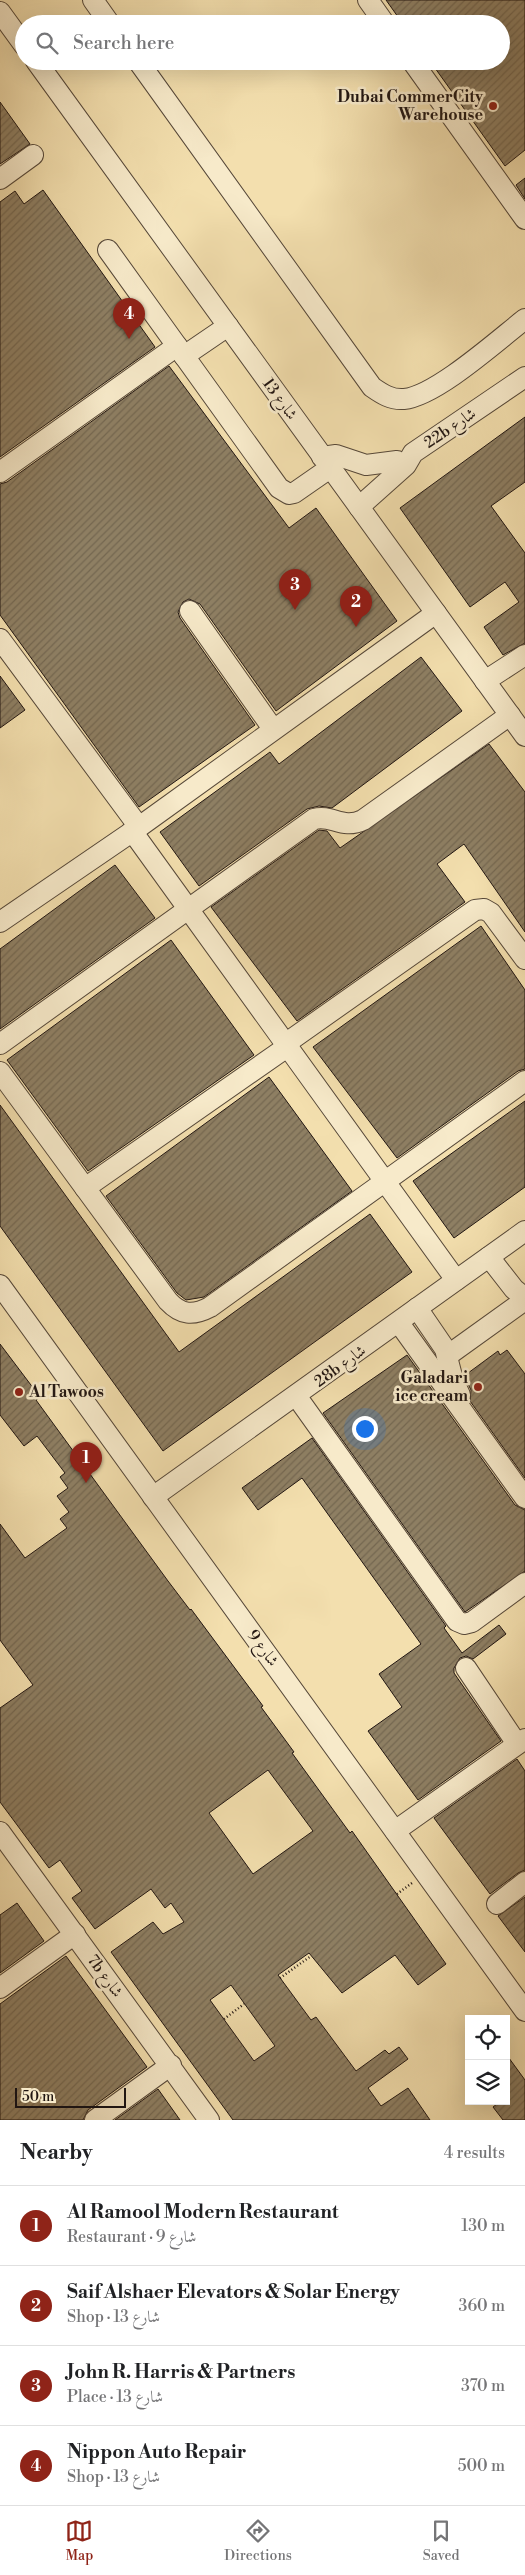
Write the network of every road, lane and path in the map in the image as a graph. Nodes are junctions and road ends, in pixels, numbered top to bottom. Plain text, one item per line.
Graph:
1 (93, 0) edge
2 (368, 0) edge
3 (0, 12) edge
4 (104, 15) edge
5 (379, 15) edge
6 (15, 33) edge
7 (43, 70) edge
8 (144, 70) edge
9 (418, 70) edge
10 (33, 155) dead end
11 (0, 179) edge
12 (525, 219) edge
13 (108, 250) dead end
14 (525, 319) edge
15 (228, 326) junction
16 (180, 351) junction
17 (525, 377) edge
18 (405, 457) junction
19 (326, 462) junction
20 (0, 472) edge
21 (355, 501) junction
22 (190, 611) dead end
23 (436, 613) junction
24 (0, 639) edge
25 (525, 655) edge
26 (485, 681) junction
27 (510, 715) junction
28 (273, 729) junction
29 (525, 736) edge
30 (136, 829) junction
31 (188, 909) junction
32 (2, 916) edge
33 (525, 959) edge
34 (0, 1044) edge
35 (286, 1045) junction
36 (0, 1072) edge
37 (525, 1081) edge
38 (384, 1182) junction
39 (85, 1188) junction
40 (525, 1231) edge
41 (489, 1257) junction
42 (456, 1280) junction
43 (0, 1285) edge
44 (525, 1299) edge
45 (417, 1308) junction
46 (399, 1323) junction
47 (447, 1356) junction
48 (297, 1397) junction
49 (525, 1487) edge
50 (153, 1497) junction
51 (525, 1498) edge
52 (525, 1583) edge
53 (466, 1668) dead end
54 (521, 1741) edge
55 (395, 1831) junction
56 (0, 1832) edge
57 (7, 1857) edge
58 (525, 1882) edge
59 (497, 1904) dead end
60 (75, 1934) junction
61 (311, 1956) dead end
62 (280, 1978) dead end
63 (518, 1987) edge
64 (0, 1988) edge
65 (244, 2004) dead end
66 (525, 2011) edge
67 (224, 2019) dead end
68 (171, 2065) junction
69 (95, 2120) edge
70 (209, 2120) edge

1 - 4 street
2 - 5 street
3 - 6 street
7 - 15 street, شارع 13
8 - 14 street
9 - 12 street
10 - 11 street
13 - 16 street
15 - 16 street
15 - 19 street, شارع 13
16 - 19 street
16 - 20 street
17 - 18 street, 22b شارع
18 - 19 street
18 - 21 street, 22b شارع
19 - 21 street, شارع 13
21 - 23 street, شارع 13
22 - 28 street
23 - 26 street, شارع 13
23 - 28 street
24 - 30 street
25 - 26 street
26 - 27 street, شارع 13
27 - 29 street, شارع 13
27 - 31 street
28 - 30 street
30 - 31 street
30 - 32 street
31 - 34 street
31 - 35 street
33 - 35 street
35 - 38 street
35 - 39 street
36 - 39 street
37 - 38 street
38 - 39 street
38 - 42 street
40 - 41 street, 28b شارع
41 - 42 street, 28b شارع
41 - 44 street
42 - 45 street, 28b شارع
43 - 50 street, شارع 9
44 - 47 street
45 - 46 street, 28b شارع
45 - 47 street
46 - 48 street, 28b شارع
46 - 51 street
47 - 49 street
48 - 50 street, 28b شارع
48 - 52 street
50 - 55 street, شارع 9
53 - 54 street
54 - 55 street
55 - 63 street, شارع 9
56 - 57 street, 7b شارع
57 - 60 street, 7b شارع
58 - 59 street
60 - 64 street
60 - 68 street, 7b شارع
61 - 62 path
63 - 66 street, شارع 9
65 - 67 path
68 - 69 street
68 - 70 street, 7b شارع

